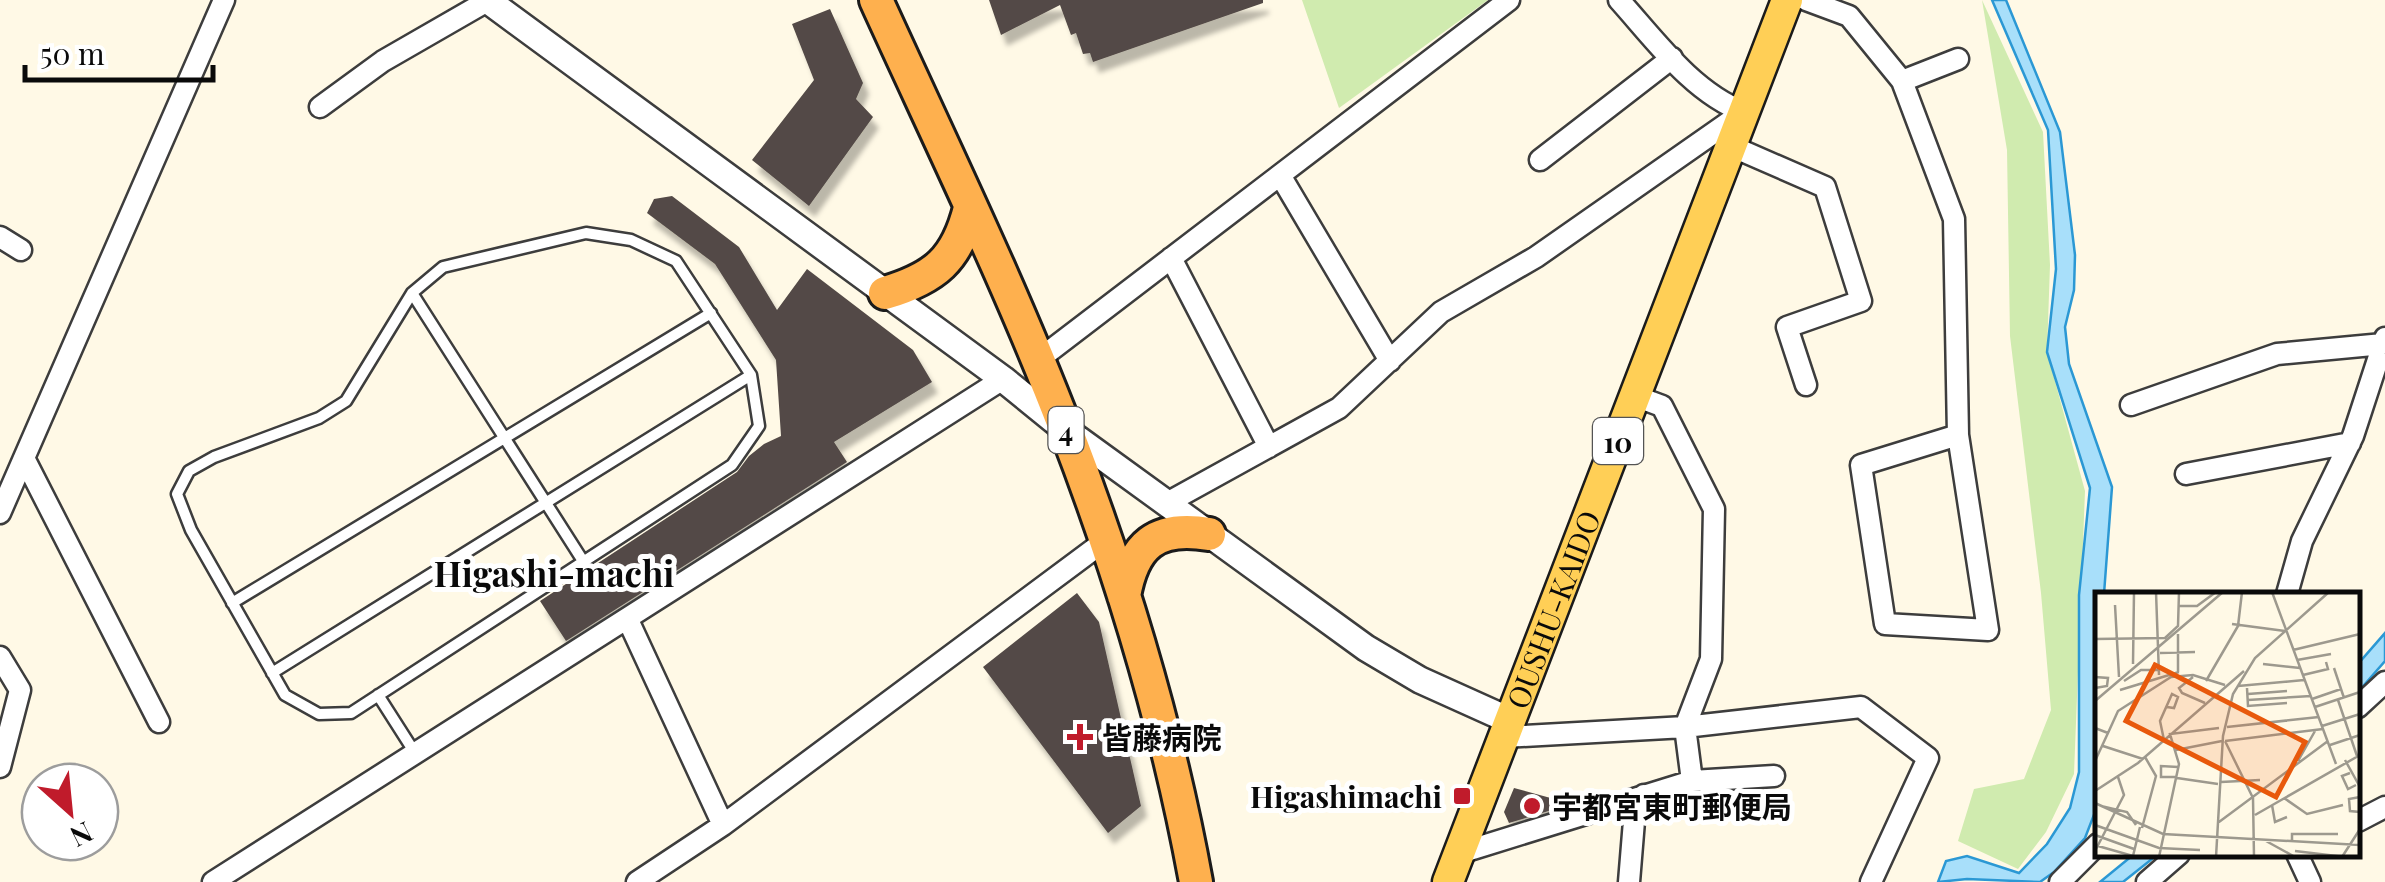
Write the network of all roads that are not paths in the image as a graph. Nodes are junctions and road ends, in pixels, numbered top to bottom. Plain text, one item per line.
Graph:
1 (224, 0) edge
2 (488, 0) edge
3 (876, 0) edge
4 (1509, 0) edge
5 (1619, 0) edge
6 (1787, 0) edge
7 (1806, 0) edge
8 (1672, 58) junction
9 (1958, 60) dead end
10 (1902, 81) junction
11 (320, 107) dead end
12 (1744, 112) junction
13 (1731, 146) junction
14 (1540, 160) dead end
15 (1280, 176) junction
16 (970, 208) junction
17 (0, 237) edge
18 (22, 250) dead end
19 (1172, 258) junction
20 (412, 293) junction
21 (885, 293) junction
22 (711, 313) junction
23 (2384, 341) edge
24 (1038, 360) junction
25 (1390, 360) junction
26 (751, 375) junction
27 (1003, 379) junction
28 (1806, 385) dead end
29 (1635, 396) junction
30 (2131, 406) dead end
31 (1066, 431) junction
32 (1958, 435) junction
33 (503, 438) junction
34 (2350, 443) junction
35 (1269, 447) junction
36 (24, 458) junction
37 (2186, 474) dead end
38 (1166, 503) junction
39 (546, 505) junction
40 (0, 513) edge
41 (1209, 534) junction
42 (1106, 540) junction
43 (583, 562) junction
44 (2287, 592) edge
45 (1124, 596) junction
46 (232, 603) junction
47 (628, 620) junction
48 (0, 656) edge
49 (272, 673) junction
50 (2385, 682) edge
51 (378, 696) junction
52 (2360, 705) edge
53 (159, 722) dead end
54 (1685, 727) junction
55 (1508, 729) junction
56 (416, 754) junction
57 (0, 766) edge
58 (1774, 776) dead end
59 (1692, 781) junction
60 (1644, 795) junction
61 (2385, 807) edge
62 (2360, 820) edge
63 (723, 825) junction
64 (2095, 847) edge
65 (1460, 853) junction
66 (2175, 857) edge
67 (2298, 857) edge
68 (1187, 878) edge
69 (213, 882) edge
70 (638, 882) edge
71 (1448, 882) edge
72 (1629, 882) edge
73 (1870, 882) edge
74 (2060, 882) edge
75 (2146, 882) edge
76 (2310, 882) edge

1 - 36 street
2 - 11 street
2 - 21 street
3 - 16 highway, 4
4 - 15 street
5 - 8 street
6 - 12 main road, OUSHU-KAIDO / 10
7 - 10 street
8 - 12 street
8 - 14 street
9 - 10 street
10 - 32 street
12 - 13 main road, OUSHU-KAIDO / 10
12 - 25 street
13 - 28 street
13 - 29 main road, OUSHU-KAIDO / 10
15 - 19 street
15 - 25 street
16 - 21 highway
16 - 24 highway, 4
17 - 18 street
19 - 24 street
19 - 35 street
20 - 22 lane
20 - 33 lane
20 - 46 lane
21 - 27 street
22 - 26 lane
22 - 33 lane
23 - 30 street
23 - 34 street
24 - 31 highway, 4
25 - 35 street
26 - 39 lane
26 - 43 lane
27 - 31 street
27 - 47 street
29 - 54 street
29 - 55 main road, OUSHU-KAIDO / 10
31 - 38 street
31 - 42 highway, 4
32 - 32 street
33 - 39 lane
33 - 46 lane
34 - 37 street
34 - 44 street
35 - 38 street
36 - 40 street
36 - 53 street
38 - 41 street
39 - 43 lane
39 - 49 lane
41 - 45 highway
41 - 55 street
42 - 45 highway, 4
42 - 63 street
43 - 51 lane
45 - 68 highway, 4
46 - 49 lane
47 - 56 street
47 - 63 street
48 - 57 street
49 - 51 lane
50 - 52 street
51 - 56 lane
54 - 55 street
54 - 59 street
54 - 73 street
55 - 65 main road, OUSHU-KAIDO / 10
56 - 69 street
58 - 59 street
59 - 60 street
60 - 65 street
60 - 72 street
61 - 62 street
63 - 70 street
64 - 74 street
65 - 71 main road, OUSHU-KAIDO / 10
66 - 75 street
67 - 76 street

